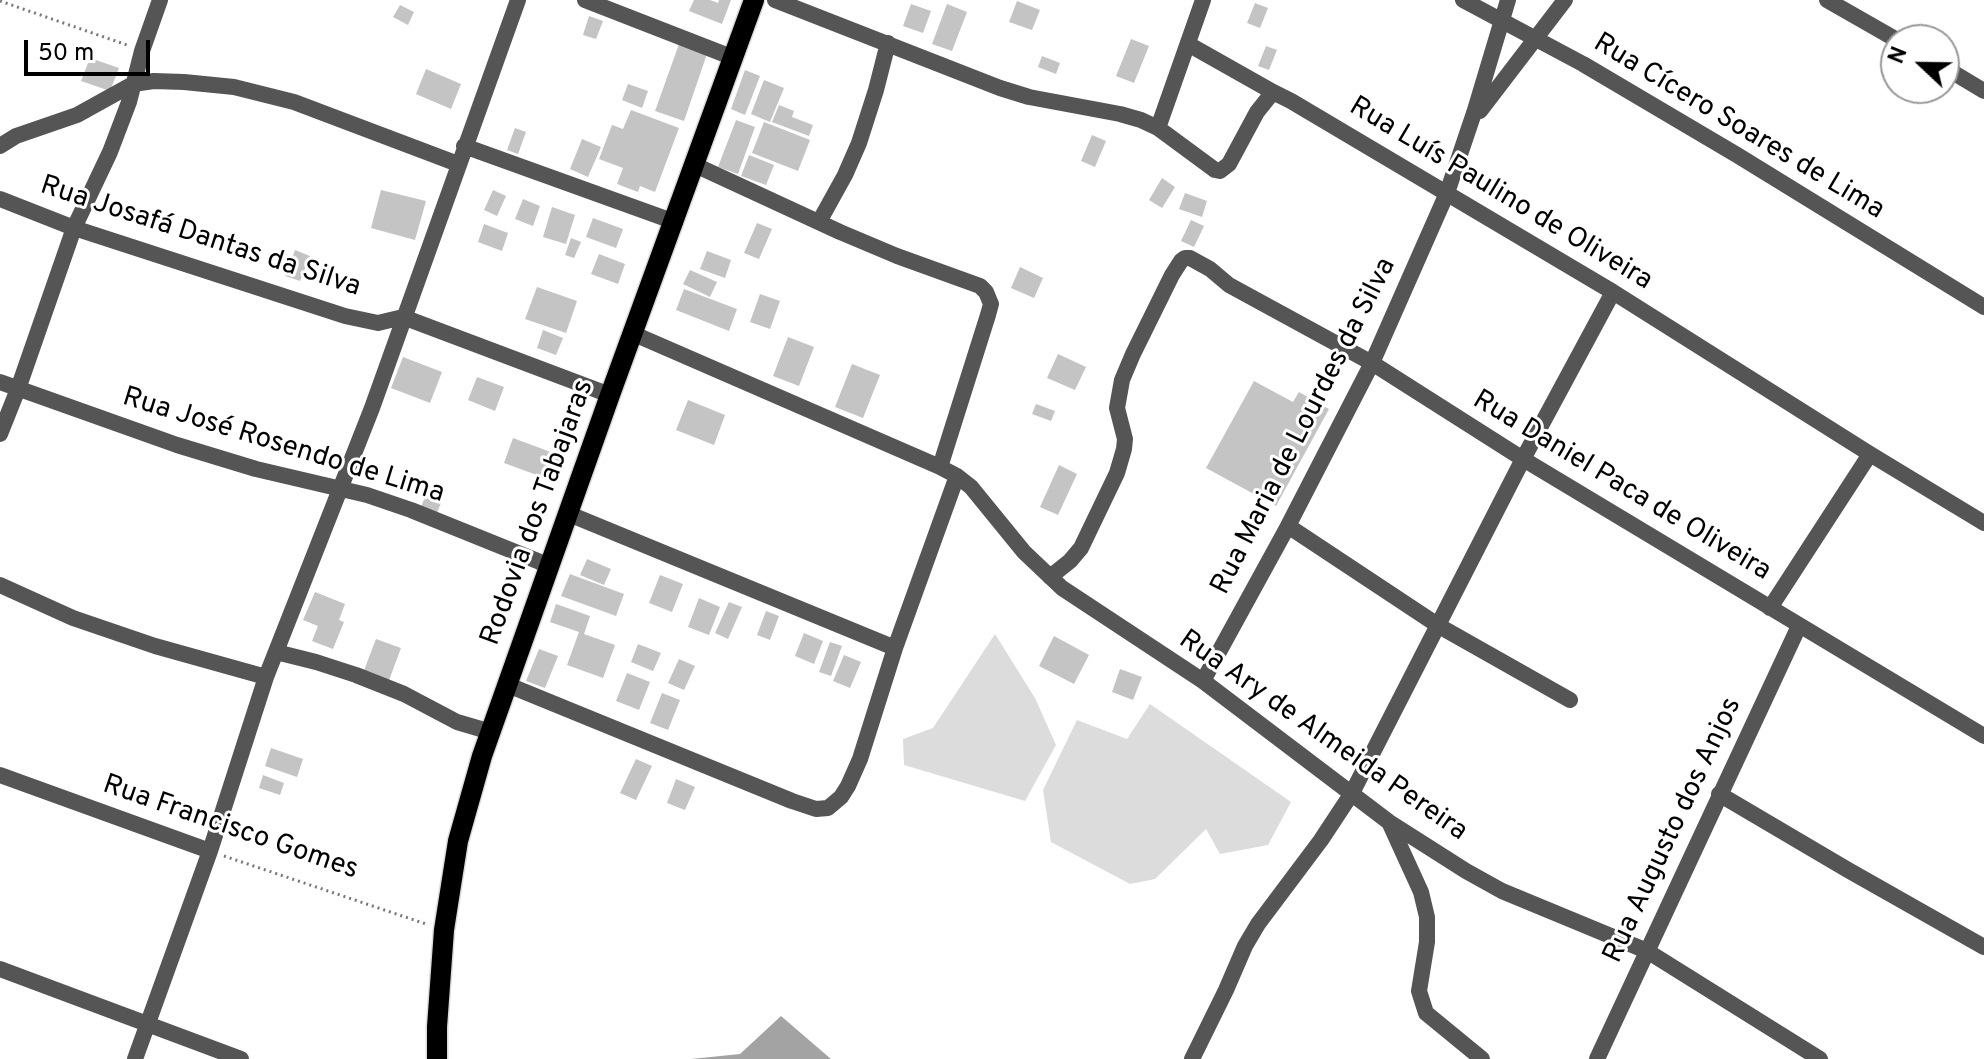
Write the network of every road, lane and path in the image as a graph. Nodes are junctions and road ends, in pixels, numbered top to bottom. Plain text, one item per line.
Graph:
1 (160, 0) edge
2 (518, 0) edge
3 (585, 0) edge
4 (754, 0) edge
5 (775, 0) edge
6 (1203, 0) edge
7 (1463, 0) edge
8 (1508, 0) edge
9 (1565, 0) edge
10 (1827, 0) edge
11 (0, 1) edge
12 (1503, 22) junction
13 (1880, 30) edge
14 (1535, 39) junction
15 (888, 43) junction
16 (1188, 44) junction
17 (142, 51) junction
18 (734, 58) junction
19 (1960, 77) edge
20 (133, 84) junction
21 (1984, 91) edge
22 (1273, 92) junction
23 (1471, 122) junction
24 (1158, 128) junction
25 (0, 146) edge
26 (464, 146) junction
27 (458, 164) junction
28 (695, 165) junction
29 (1447, 193) junction
30 (0, 199) edge
31 (675, 222) junction
32 (819, 222) junction
33 (74, 228) junction
34 (1613, 292) junction
35 (1984, 307) edge
36 (403, 317) junction
37 (634, 334) junction
38 (1372, 363) junction
39 (0, 382) edge
40 (18, 389) junction
41 (610, 395) junction
42 (0, 434) edge
43 (1870, 454) junction
44 (1523, 459) junction
45 (940, 467) junction
46 (957, 476) junction
47 (340, 488) junction
48 (569, 514) junction
49 (1984, 523) edge
50 (1288, 526) junction
51 (550, 566) junction
52 (1050, 577) junction
53 (0, 585) edge
54 (1770, 608) junction
55 (1439, 626) junction
56 (1799, 626) junction
57 (895, 648) junction
58 (276, 652) junction
59 (266, 677) junction
60 (1203, 681) junction
61 (508, 685) junction
62 (1570, 700) dead end
63 (491, 732) junction
64 (1984, 736) edge
65 (0, 775) edge
66 (1352, 793) junction
67 (1719, 794) junction
68 (1389, 822) junction
69 (210, 851) junction
70 (444, 930) junction
71 (1984, 947) edge
72 (1647, 951) junction
73 (0, 969) edge
74 (149, 1023) junction
75 (135, 1059) edge
76 (241, 1059) edge
77 (437, 1059) edge
78 (1192, 1059) edge
79 (1482, 1059) edge
80 (1597, 1059) edge
81 (1820, 1059) edge

1 - 17 street
2 - 26 street
3 - 18 street
4 - 18 main road, Rodovia dos Tabajaras
5 - 15 street
6 - 16 street
7 - 12 street, Rua Cícero Soares de Lima
8 - 12 street, Rua Maria de Lourdes da Silva
9 - 14 street
10 - 13 street
11 - 17 path
12 - 14 street, Rua Cícero Soares de Lima
12 - 23 street, Rua Maria de Lourdes da Silva
14 - 23 street
14 - 35 street, Rua Cícero Soares de Lima
15 - 24 street
15 - 32 street
16 - 22 street, Rua Luís Paulino de Oliveira
16 - 24 street
17 - 20 street
18 - 28 main road, Rodovia dos Tabajaras
19 - 21 street
20 - 25 street
20 - 27 street
20 - 33 street
22 - 24 street
22 - 29 street, Rua Luís Paulino de Oliveira
23 - 29 street, Rua Maria de Lourdes da Silva
26 - 27 street
26 - 31 street
27 - 36 street
28 - 31 main road, Rodovia dos Tabajaras
28 - 32 street
29 - 34 street, Rua Luís Paulino de Oliveira
29 - 38 street, Rua Maria de Lourdes da Silva
30 - 33 street, Rua Josafá Dantas da Silva
31 - 37 main road, Rodovia dos Tabajaras
32 - 45 street
33 - 36 street, Rua Josafá Dantas da Silva
33 - 40 street
34 - 43 street, Rua Luís Paulino de Oliveira
34 - 44 street
36 - 41 street, Rua Josafá Dantas da Silva
36 - 47 street
37 - 41 main road, Rodovia dos Tabajaras
37 - 45 street, Rua Ary de Almeida Pereira
38 - 44 street, Rua Daniel Paca de Oliveira
38 - 50 street, Rua Maria de Lourdes da Silva
38 - 52 street, Rua Daniel Paca de Oliveira
39 - 40 street, Rua José Rosendo de Lima
40 - 42 street
40 - 47 street, Rua José Rosendo de Lima
41 - 48 main road, Rodovia dos Tabajaras
43 - 49 street, Rua Luís Paulino de Oliveira
43 - 54 street
44 - 54 street, Rua Daniel Paca de Oliveira
44 - 55 street
45 - 46 street, Rua Ary de Almeida Pereira
46 - 52 street, Rua Ary de Almeida Pereira
46 - 57 street
47 - 51 street, Rua José Rosendo de Lima
47 - 58 street
48 - 51 main road, Rodovia dos Tabajaras
48 - 57 street
50 - 55 street
50 - 60 street, Rua Maria de Lourdes da Silva
51 - 61 main road, Rodovia dos Tabajaras
52 - 60 street, Rua Ary de Almeida Pereira
53 - 59 street
54 - 56 street, Rua Daniel Paca de Oliveira
55 - 62 street
55 - 66 street
56 - 64 street, Rua Daniel Paca de Oliveira
56 - 67 street, Rua Augusto dos Anjos
57 - 61 street
58 - 59 street
58 - 63 street
59 - 69 street
60 - 66 street, Rua Ary de Almeida Pereira
61 - 63 main road, Rodovia dos Tabajaras
63 - 70 main road, Rodovia dos Tabajaras
65 - 69 street, Rua Francisco Gomes
66 - 68 street, Rua Ary de Almeida Pereira
66 - 78 street
67 - 71 street
67 - 72 street, Rua Augusto dos Anjos
68 - 72 street, Rua Ary de Almeida Pereira
68 - 79 street
69 - 70 path, Rua Francisco Gomes
69 - 74 street
70 - 77 main road, Rodovia dos Tabajaras
72 - 80 street, Rua Augusto dos Anjos
72 - 81 street, Rua Ary de Almeida Pereira
73 - 74 street
74 - 75 street
74 - 76 street

